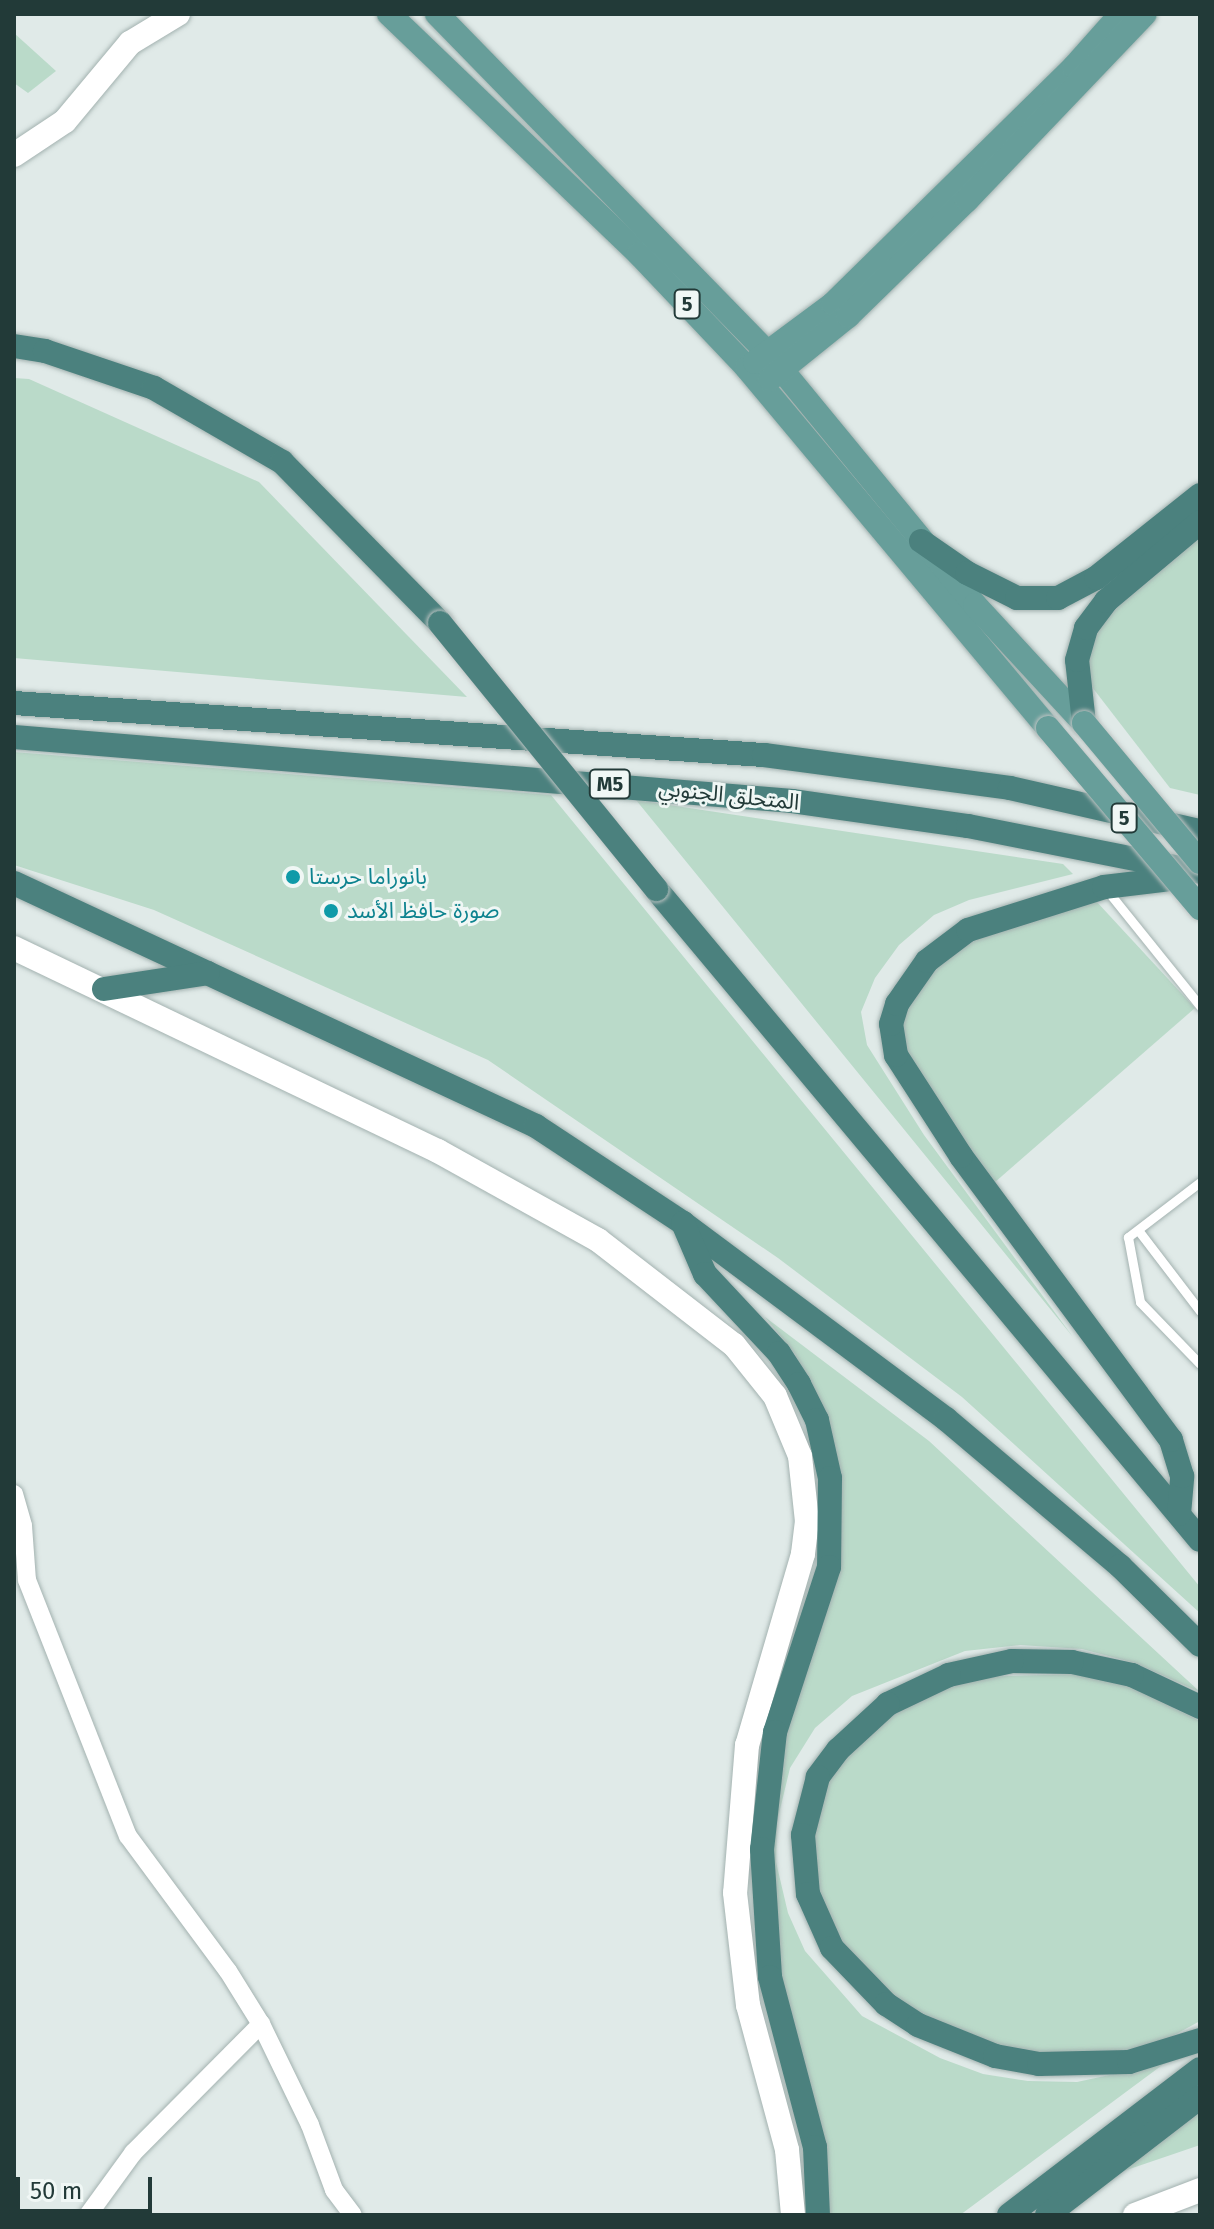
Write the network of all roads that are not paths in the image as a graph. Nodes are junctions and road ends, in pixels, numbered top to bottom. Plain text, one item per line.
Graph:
1 (143, 14) edge
2 (178, 14) edge
3 (389, 14) edge
4 (437, 14) edge
5 (1121, 14) edge
6 (1145, 14) edge
7 (130, 43) junction
8 (1081, 73) junction
9 (14, 155) edge
10 (656, 236) junction
11 (639, 254) junction
12 (14, 346) edge
13 (775, 361) junction
14 (754, 376) junction
15 (1200, 495) edge
16 (1200, 522) edge
17 (921, 541) junction
18 (966, 612) junction
19 (14, 703) edge
20 (1084, 723) junction
21 (14, 737) edge
22 (1200, 831) edge
23 (1200, 862) edge
24 (1200, 874) edge
25 (14, 883) edge
26 (1104, 887) junction
27 (1200, 908) edge
28 (14, 948) edge
29 (209, 973) junction
30 (104, 989) junction
31 (1200, 1006) edge
32 (1200, 1182) edge
33 (683, 1223) junction
34 (1138, 1230) junction
35 (1200, 1311) edge
36 (1200, 1364) edge
37 (14, 1494) edge
38 (1179, 1514) junction
39 (1200, 1540) edge
40 (1200, 1645) edge
41 (1200, 1707) edge
42 (261, 2024) junction
43 (1200, 2040) edge
44 (1200, 2069) edge
45 (1200, 2097) edge
46 (1200, 2190) edge
47 (88, 2215) edge
48 (353, 2215) edge
49 (793, 2215) edge
50 (818, 2215) edge
51 (1009, 2215) edge
52 (1047, 2215) edge
53 (1135, 2215) edge

1 - 7 street
2 - 7 street
3 - 11 main road, 5
4 - 10 main road, 5
5 - 8 main road
6 - 8 main road
7 - 9 street
8 - 13 main road
10 - 11 main road
10 - 13 main road, 5
11 - 14 main road, 5
12 - 38 highway, bridge
13 - 14 main road
13 - 17 main road, 5
14 - 18 main road, 5
15 - 17 highway
16 - 20 highway
17 - 18 main road, 5
18 - 20 main road, 5
18 - 27 main road, 5, bridge
19 - 22 highway, المتحلق الجنوبي / M5
20 - 23 main road, 5, bridge
21 - 24 highway, المتحلق الجنوبي / M5
24 - 26 highway
25 - 29 highway
26 - 31 lane
26 - 38 highway
28 - 30 street
29 - 30 highway
29 - 33 highway
30 - 49 street
32 - 34 lane
33 - 40 highway
33 - 50 highway
34 - 35 lane
34 - 36 lane
37 - 42 street
38 - 39 highway
41 - 43 highway
42 - 47 street
42 - 48 street
44 - 51 highway
45 - 52 highway
46 - 53 street

